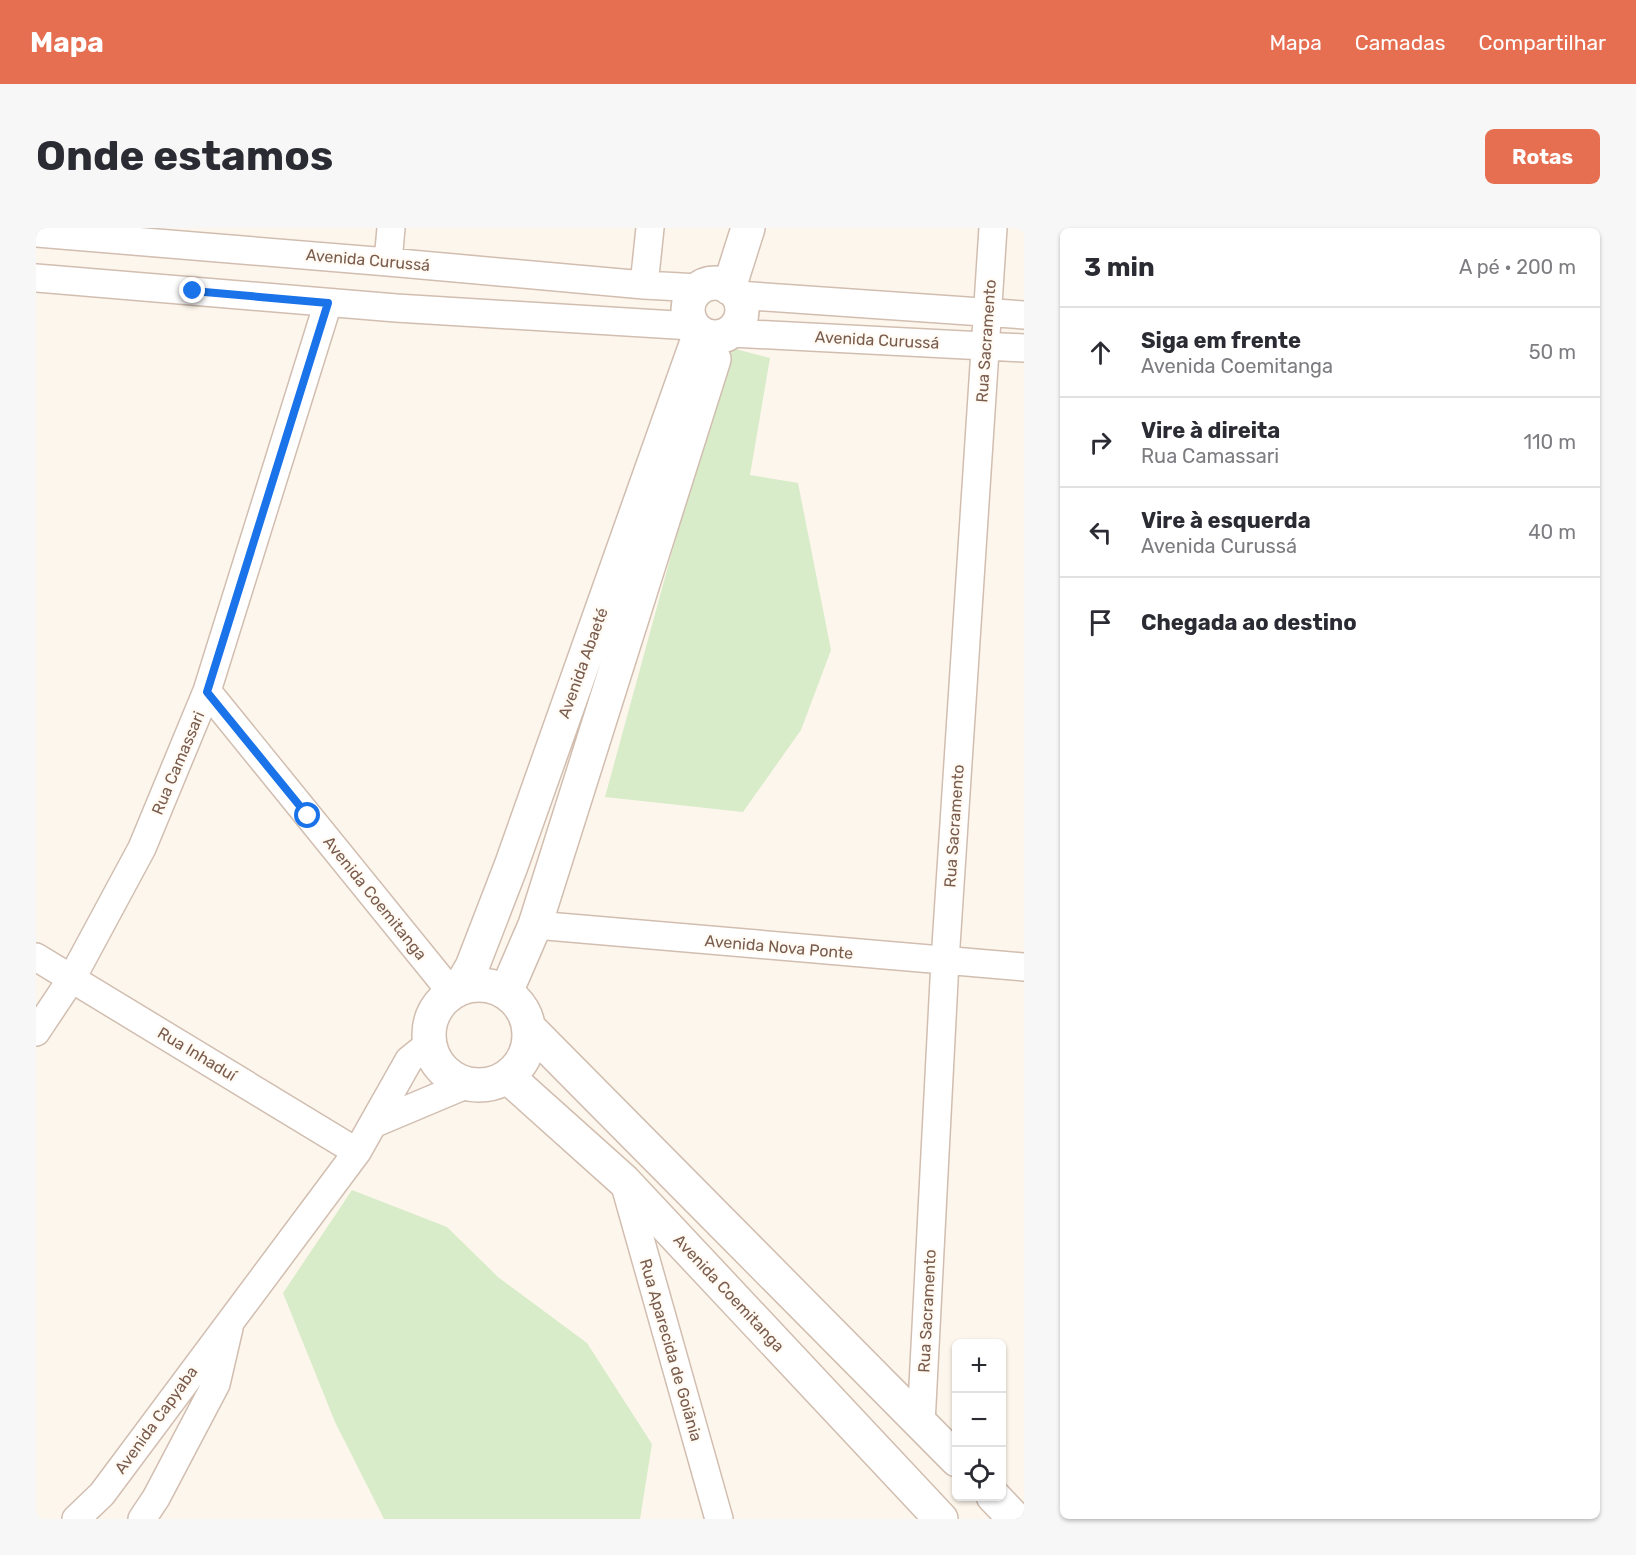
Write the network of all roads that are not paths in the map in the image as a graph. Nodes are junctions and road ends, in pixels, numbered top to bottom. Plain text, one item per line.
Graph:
1 (391, 228) edge
2 (650, 228) edge
3 (725, 228) edge
4 (748, 228) edge
5 (993, 228) edge
6 (36, 232) edge
7 (128, 234) edge
8 (388, 261) junction
9 (36, 278) edge
10 (644, 285) junction
11 (719, 289) junction
12 (328, 303) junction
13 (988, 313) junction
14 (1024, 315) edge
15 (711, 332) junction
16 (986, 345) junction
17 (1024, 348) edge
18 (207, 692) junction
19 (535, 925) junction
20 (36, 957) edge
21 (945, 961) junction
22 (1024, 967) edge
23 (72, 978) junction
24 (455, 991) junction
25 (506, 992) junction
26 (530, 1028) junction
27 (36, 1032) edge
28 (429, 1044) junction
29 (508, 1077) junction
30 (468, 1084) junction
31 (373, 1124) junction
32 (357, 1152) junction
33 (624, 1181) junction
34 (232, 1318) junction
35 (921, 1424) junction
36 (952, 1455) edge
37 (997, 1501) edge
38 (76, 1519) edge
39 (142, 1519) edge
40 (719, 1519) edge
41 (942, 1519) edge
42 (1015, 1519) edge

1 - 8 street
2 - 10 street
3 - 11 street
4 - 11 street
5 - 13 street, Rua Sacramento
6 - 7 street, Avenida Curussá
7 - 8 street, Avenida Curussá
8 - 10 street, Avenida Curussá
9 - 12 street, Avenida Curussá
10 - 11 street, Avenida Curussá
11 - 13 street, Avenida Curussá
11 - 15 street
11 - 15 street
12 - 15 street, Avenida Curussá
12 - 18 street, Rua Camassari
13 - 14 street, Avenida Curussá
13 - 16 street, Rua Sacramento
15 - 16 street, Avenida Curussá
15 - 19 street, Avenida Abaeté
15 - 24 street, Avenida Abaeté
16 - 17 street, Avenida Curussá
16 - 21 street, Rua Sacramento
18 - 23 street, Rua Camassari
18 - 24 street, Avenida Coemitanga
19 - 21 street, Avenida Nova Ponte
19 - 25 street, Avenida Abaeté
20 - 23 street, Rua Inhaduí
21 - 22 street, Avenida Nova Ponte
21 - 35 street, Rua Sacramento
23 - 27 street, Rua Camassari
23 - 32 street, Rua Inhaduí
24 - 25 street
24 - 28 street
25 - 26 street
26 - 29 street
26 - 35 street
28 - 30 street
28 - 31 street, Avenida Capyaba
29 - 30 street
29 - 33 street, Avenida Coemitanga
30 - 31 street
31 - 32 street, Avenida Capyaba
32 - 34 street, Avenida Capyaba
33 - 40 street, Rua Aparecida de Goiânia
33 - 41 street, Avenida Coemitanga
34 - 38 street, Avenida Capyaba
34 - 39 street, Avenida Capyaba
35 - 36 street
37 - 42 street

